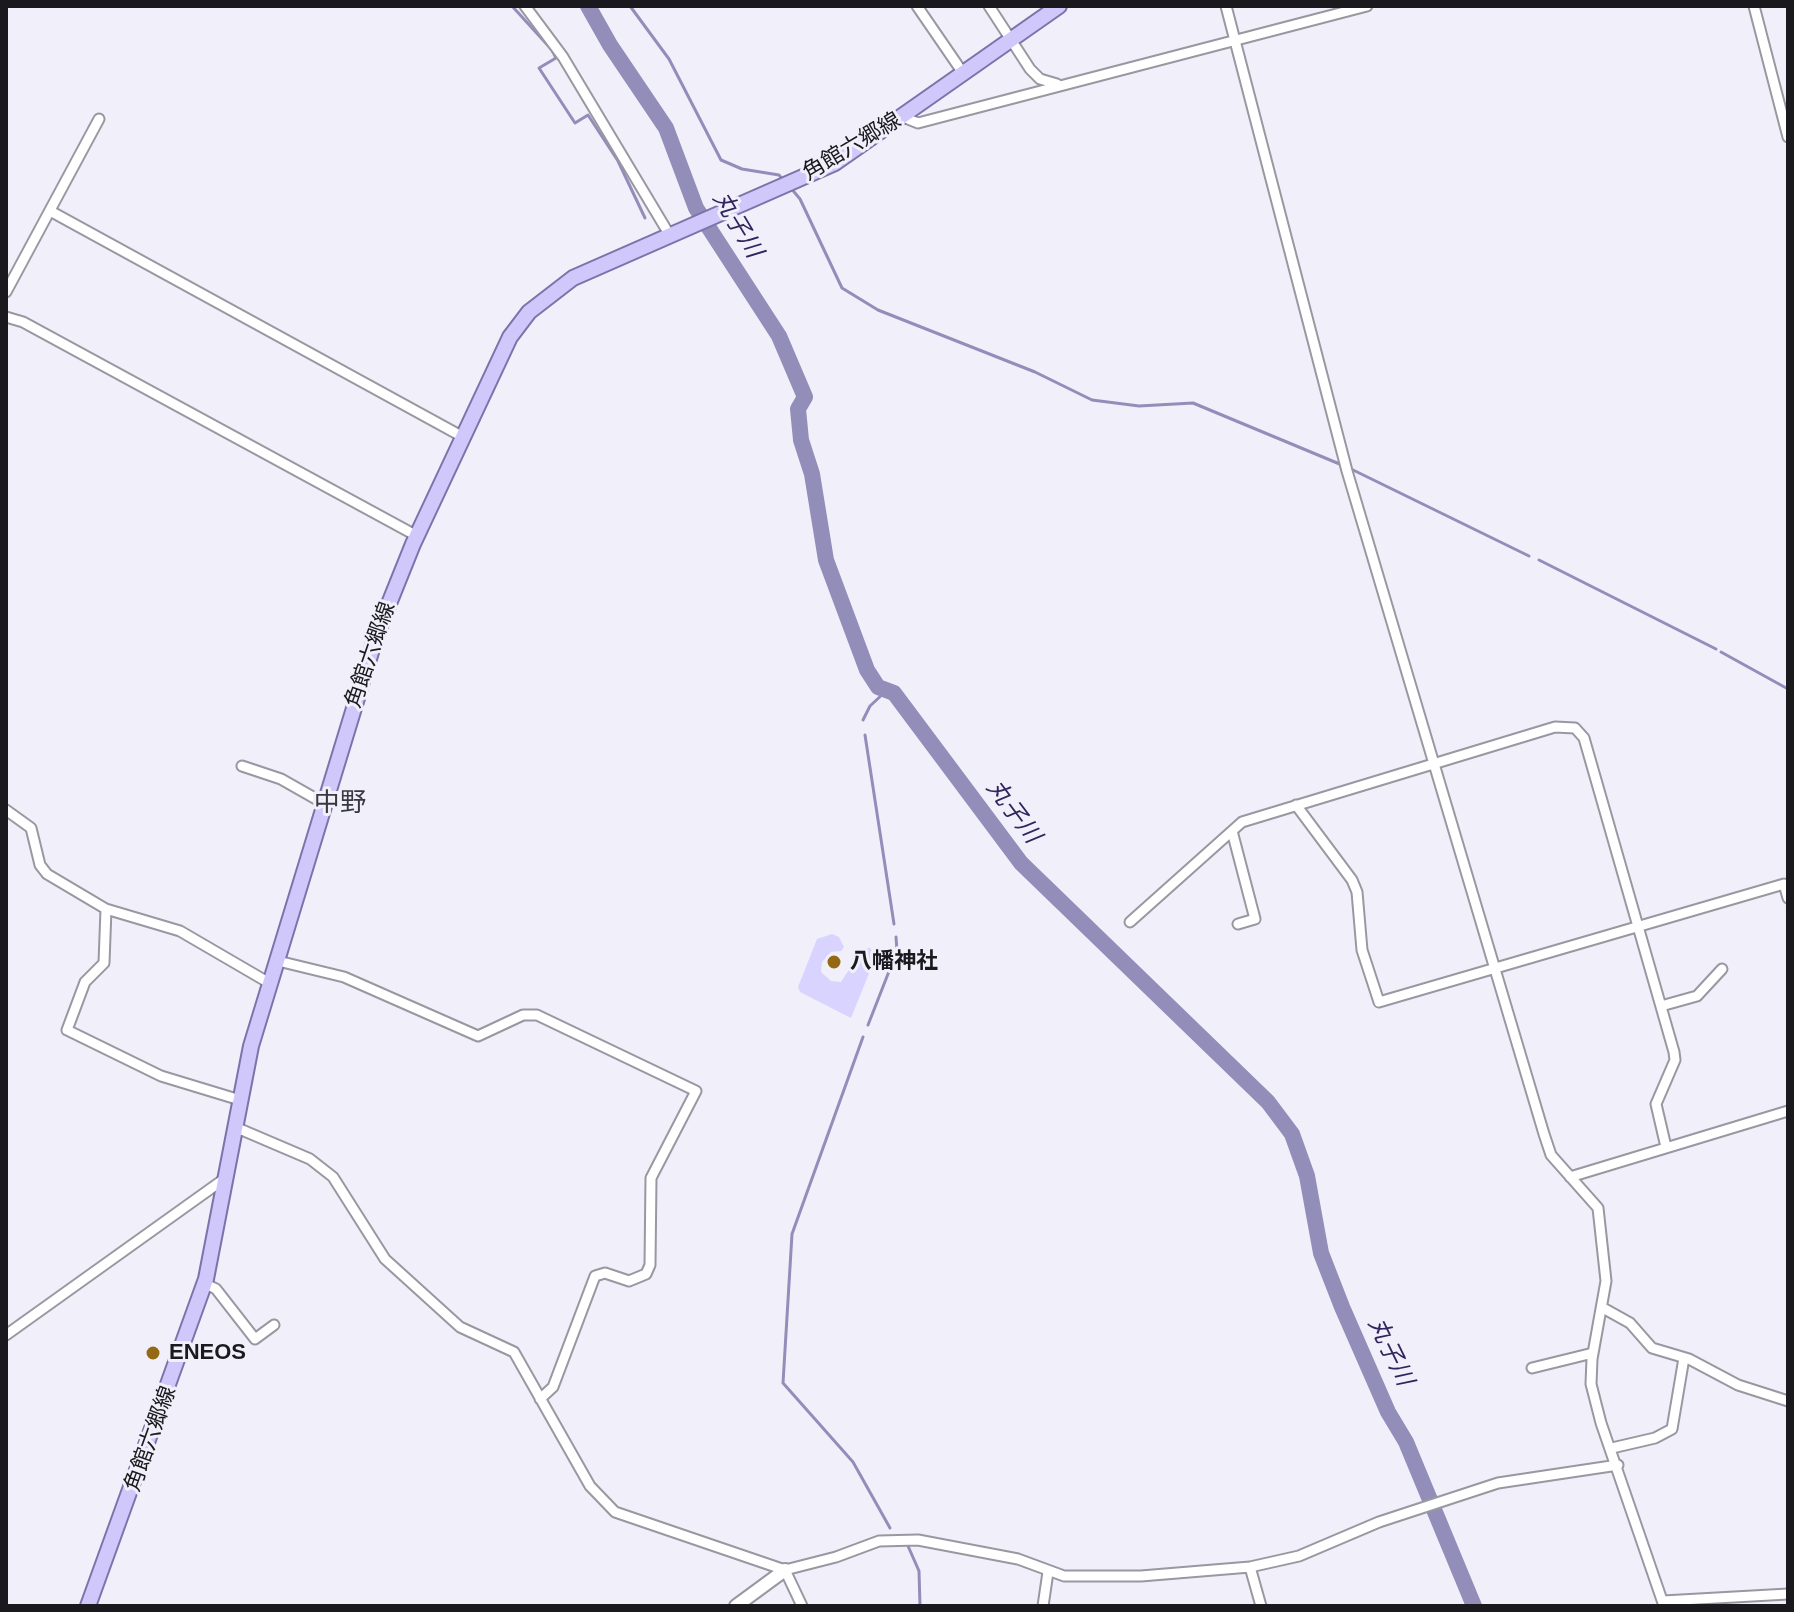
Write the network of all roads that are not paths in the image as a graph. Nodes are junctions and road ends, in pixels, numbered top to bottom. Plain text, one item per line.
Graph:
1 (525, 6) edge
2 (917, 6) edge
3 (989, 6) edge
4 (1059, 6) edge
5 (1226, 6) edge
6 (1367, 6) edge
7 (1754, 6) edge
8 (1235, 40) junction
9 (1010, 42) junction
10 (963, 73) junction
11 (1060, 85) junction
12 (903, 117) junction
13 (99, 119) dead end
14 (1788, 137) edge
15 (52, 212) junction
16 (669, 234) junction
17 (6, 292) edge
18 (6, 317) edge
19 (463, 437) junction
20 (417, 536) junction
21 (1434, 764) junction
22 (242, 766) dead end
23 (325, 804) junction
24 (1296, 805) junction
25 (6, 810) edge
26 (1232, 831) junction
27 (1788, 898) edge
28 (106, 909) junction
29 (1130, 922) dead end
30 (1238, 924) dead end
31 (1639, 925) junction
32 (278, 961) junction
33 (1495, 968) junction
34 (1722, 969) dead end
35 (271, 984) junction
36 (1661, 1006) junction
37 (240, 1100) junction
38 (1788, 1111) edge
39 (235, 1127) junction
40 (1666, 1147) junction
41 (227, 1177) junction
42 (1570, 1177) junction
43 (204, 1283) junction
44 (1603, 1308) junction
45 (274, 1325) dead end
46 (6, 1335) edge
47 (1593, 1353) junction
48 (1684, 1358) junction
49 (1532, 1368) dead end
50 (540, 1399) junction
51 (1788, 1401) edge
52 (1612, 1448) junction
53 (1618, 1465) junction
54 (1250, 1567) junction
55 (785, 1570) junction
56 (1048, 1572) junction
57 (1788, 1594) edge
58 (1664, 1604) edge
59 (88, 1606) edge
60 (736, 1606) edge
61 (802, 1606) edge
62 (1043, 1606) edge
63 (1261, 1606) edge

1 - 16 street
2 - 10 street
3 - 9 street
4 - 9 main road, 角館六郷線
5 - 8 street
6 - 8 street
7 - 14 street
8 - 11 street
8 - 21 street
9 - 10 main road, 角館六郷線
9 - 11 street
10 - 12 main road, 角館六郷線
11 - 12 street
12 - 16 main road, 角館六郷線
13 - 15 street
15 - 17 street
15 - 19 street
16 - 19 main road, 角館六郷線
18 - 20 street
19 - 20 main road, 角館六郷線
20 - 23 main road, 角館六郷線
21 - 24 street
21 - 31 street
21 - 33 street
22 - 23 street
23 - 32 main road, 角館六郷線
24 - 26 street
24 - 33 street
25 - 28 street
26 - 29 street
26 - 30 street
27 - 31 street
28 - 35 street
28 - 37 street
31 - 33 street
31 - 36 street
32 - 35 main road, 角館六郷線
32 - 50 street
33 - 42 street
34 - 36 street
35 - 37 main road, 角館六郷線
36 - 40 street
37 - 39 main road, 角館六郷線
38 - 40 street
39 - 41 main road, 角館六郷線
39 - 50 street
40 - 42 street
41 - 43 main road, 角館六郷線
41 - 46 street
42 - 44 street
43 - 45 street
43 - 59 main road, 角館六郷線
44 - 47 street
44 - 48 street
47 - 49 street
47 - 52 street
48 - 51 street
48 - 52 street
50 - 55 street
52 - 53 street
53 - 54 street
53 - 58 street
54 - 56 street
54 - 63 street
55 - 56 street
55 - 60 street
55 - 61 street
56 - 62 street
57 - 58 street

